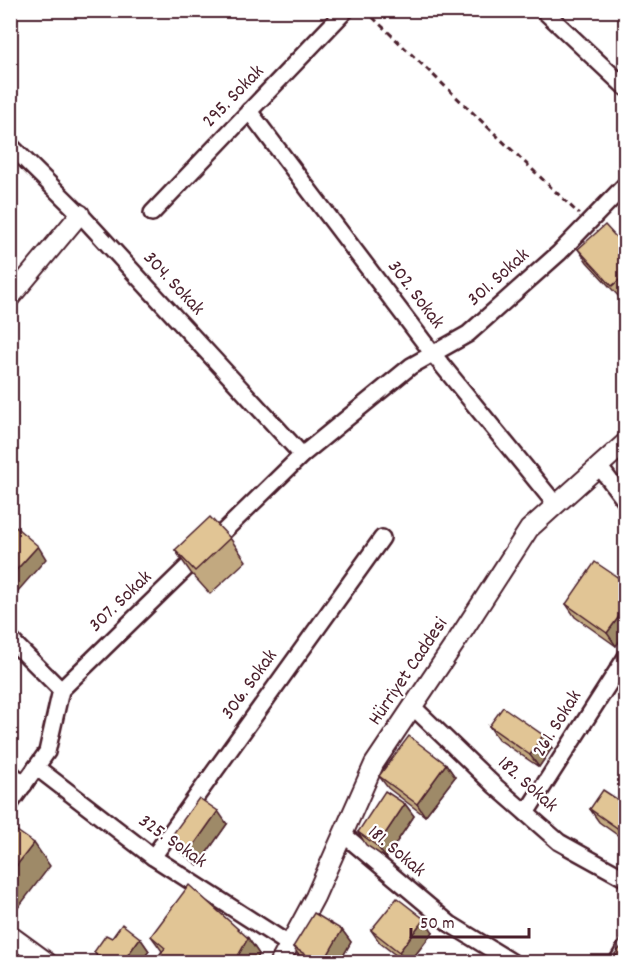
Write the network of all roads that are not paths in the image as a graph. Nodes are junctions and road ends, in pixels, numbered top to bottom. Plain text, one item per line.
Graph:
1 (346, 10) edge
2 (543, 10) edge
3 (626, 88) edge
4 (249, 111) junction
5 (10, 145) edge
6 (626, 184) edge
7 (152, 213) dead end
8 (80, 214) junction
9 (10, 298) edge
10 (433, 354) junction
11 (626, 442) edge
12 (302, 455) junction
13 (599, 466) junction
14 (552, 501) dead end
15 (626, 502) edge
16 (382, 538) dead end
17 (10, 639) edge
18 (626, 657) edge
19 (61, 690) junction
20 (412, 706) junction
21 (36, 767) junction
22 (10, 772) edge
23 (24, 785) junction
24 (10, 804) edge
25 (526, 813) junction
26 (343, 834) junction
27 (153, 857) junction
28 (626, 879) edge
29 (10, 935) edge
30 (290, 945) junction
31 (626, 947) edge
32 (47, 963) edge
33 (280, 963) edge
34 (512, 963) edge
35 (617, 963) edge

1 - 4 street, 295. Sokak
2 - 3 street
4 - 7 street, 295. Sokak
4 - 10 street, 302. Sokak
5 - 8 street, 304. Sokak
6 - 10 street, 301. Sokak
8 - 9 street
8 - 12 street, 304. Sokak
10 - 12 street, 301. Sokak
10 - 14 street, 302. Sokak
11 - 13 street, Hürriyet Caddesi
12 - 19 street, 307. Sokak
13 - 15 street
13 - 20 street, Hürriyet Caddesi
16 - 27 street, 306. Sokak
17 - 19 street
18 - 25 street, 261. Sokak
19 - 21 street
20 - 25 street, 182. Sokak
20 - 26 street, Hürriyet Caddesi
21 - 23 street
21 - 27 street, 325. Sokak
22 - 23 street
23 - 24 street
25 - 28 street, 182. Sokak
26 - 30 street, Hürriyet Caddesi
26 - 34 street, 181. Sokak
27 - 30 street, 325. Sokak
29 - 32 street
30 - 33 street, Hürriyet Caddesi
31 - 35 street

